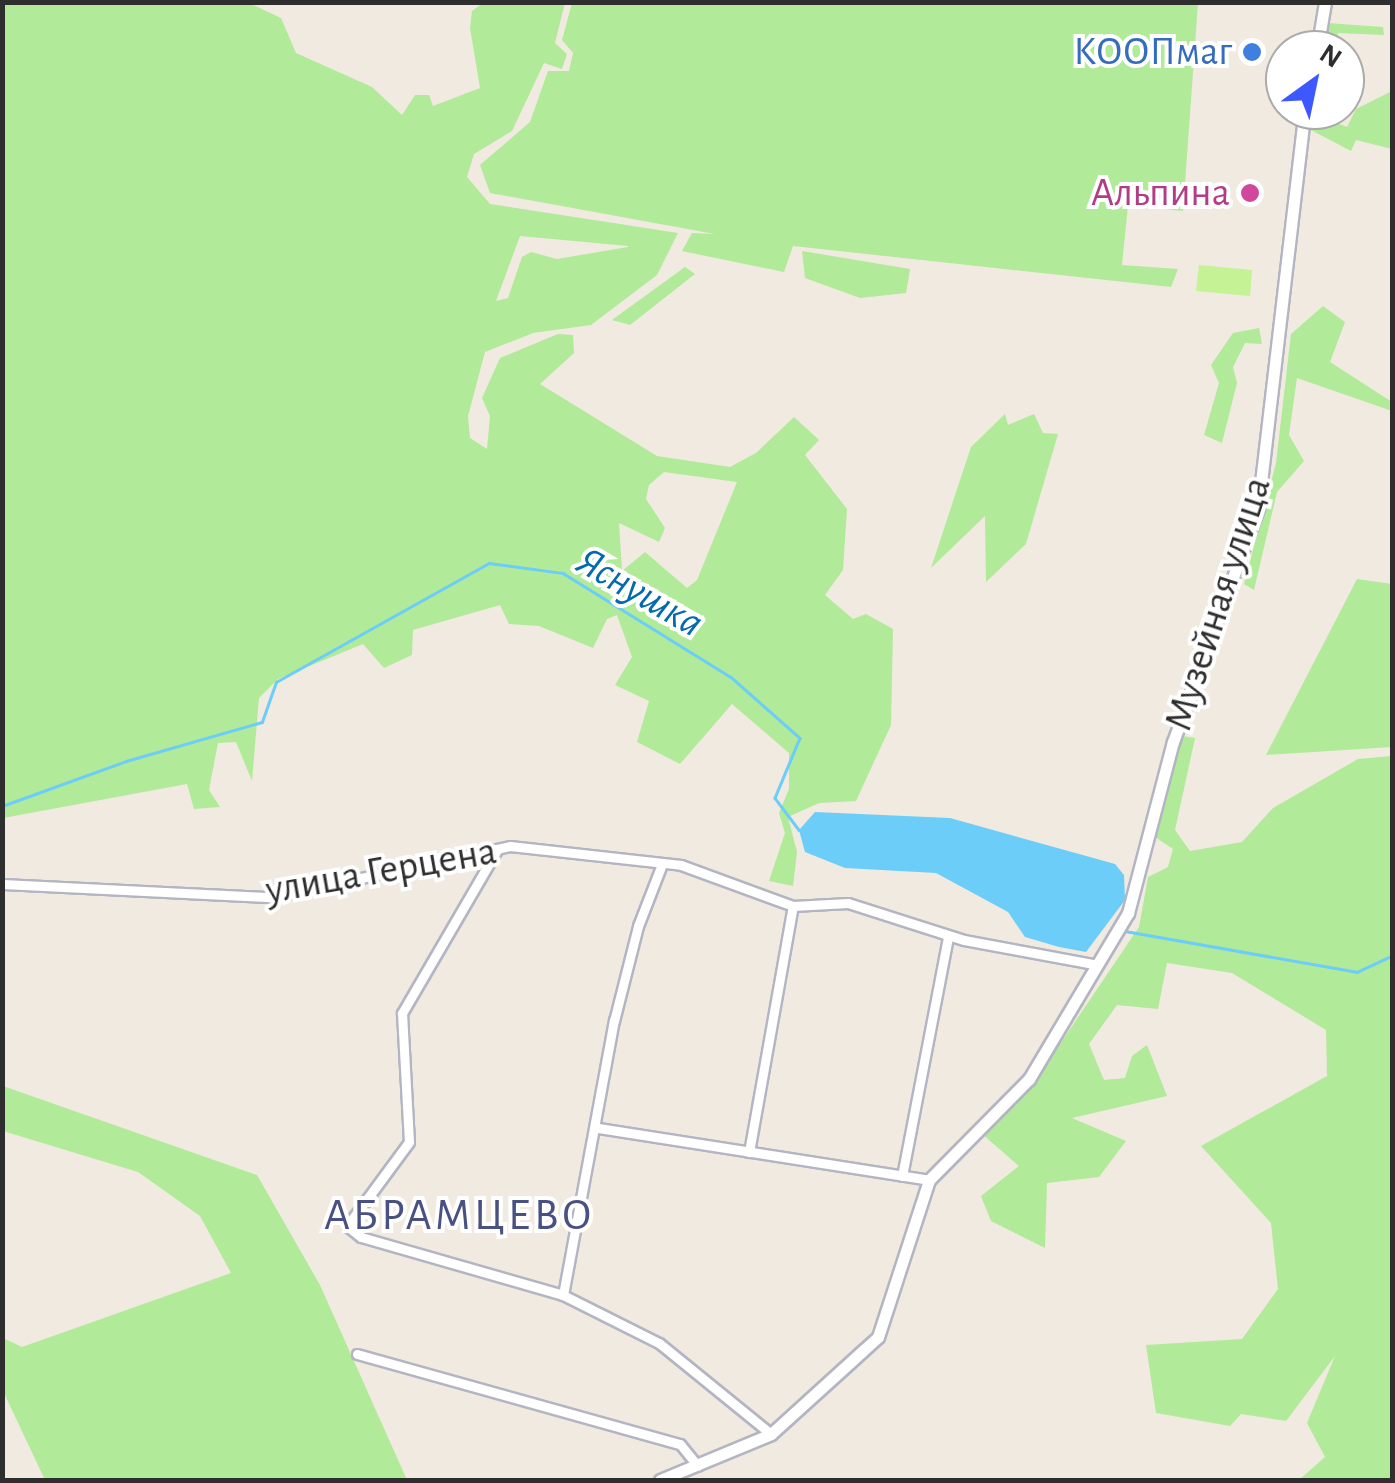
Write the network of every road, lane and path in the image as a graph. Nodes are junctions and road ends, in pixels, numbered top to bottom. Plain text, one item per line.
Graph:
1 (1324, 2) edge
2 (1319, 30) edge
3 (1303, 130) edge
4 (497, 850) junction
5 (662, 864) junction
6 (7, 885) edge
7 (794, 906) junction
8 (948, 936) junction
9 (1094, 964) junction
10 (598, 1128) junction
11 (749, 1152) junction
12 (902, 1176) junction
13 (929, 1180) junction
14 (563, 1295) junction
15 (357, 1354) dead end
16 (771, 1434) junction
17 (698, 1466) junction
18 (660, 1480) edge

1 - 2 street
3 - 9 street, Музейная улица
4 - 5 street, улица Герцена
4 - 6 street, улица Герцена
4 - 14 street
5 - 7 street, улица Герцена
5 - 10 street
7 - 8 street, улица Герцена
7 - 11 street
8 - 9 street, улица Герцена
8 - 12 street
9 - 13 street, Музейная улица
10 - 11 street
10 - 14 street
11 - 12 street
12 - 13 street
13 - 16 street
14 - 16 street
15 - 17 street
16 - 17 street
17 - 18 street

